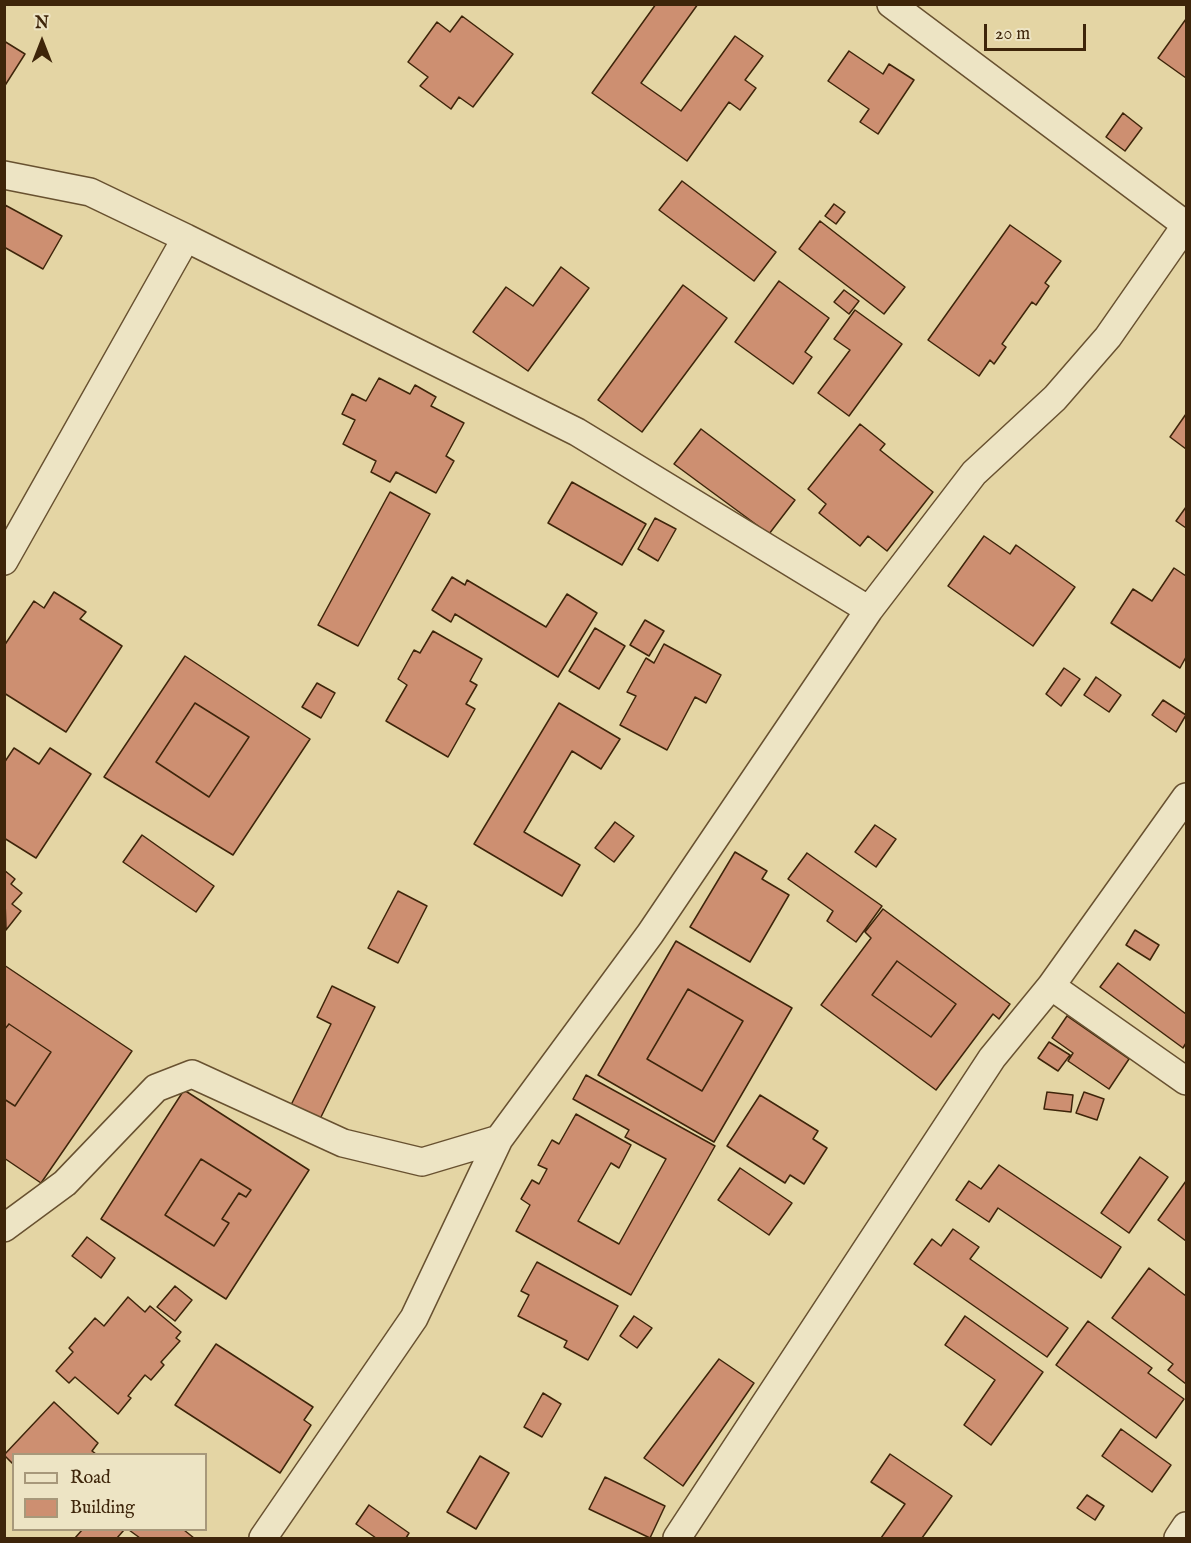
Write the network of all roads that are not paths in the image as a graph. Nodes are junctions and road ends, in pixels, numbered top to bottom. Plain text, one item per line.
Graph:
1 (891, 4) edge
2 (4, 175) edge
3 (1186, 225) edge
4 (186, 238) junction
5 (4, 561) edge
6 (869, 610) junction
7 (1186, 797) edge
8 (1051, 986) junction
9 (1186, 1081) edge
10 (499, 1139) junction
11 (4, 1228) edge
12 (1186, 1526) edge
13 (263, 1539) edge
14 (677, 1539) edge
15 (1178, 1539) edge

1 - 3 street
2 - 4 street
3 - 6 street
4 - 5 street
4 - 6 street
6 - 10 street
7 - 8 street
8 - 9 street
8 - 14 street
10 - 11 street
10 - 13 street
12 - 15 street

